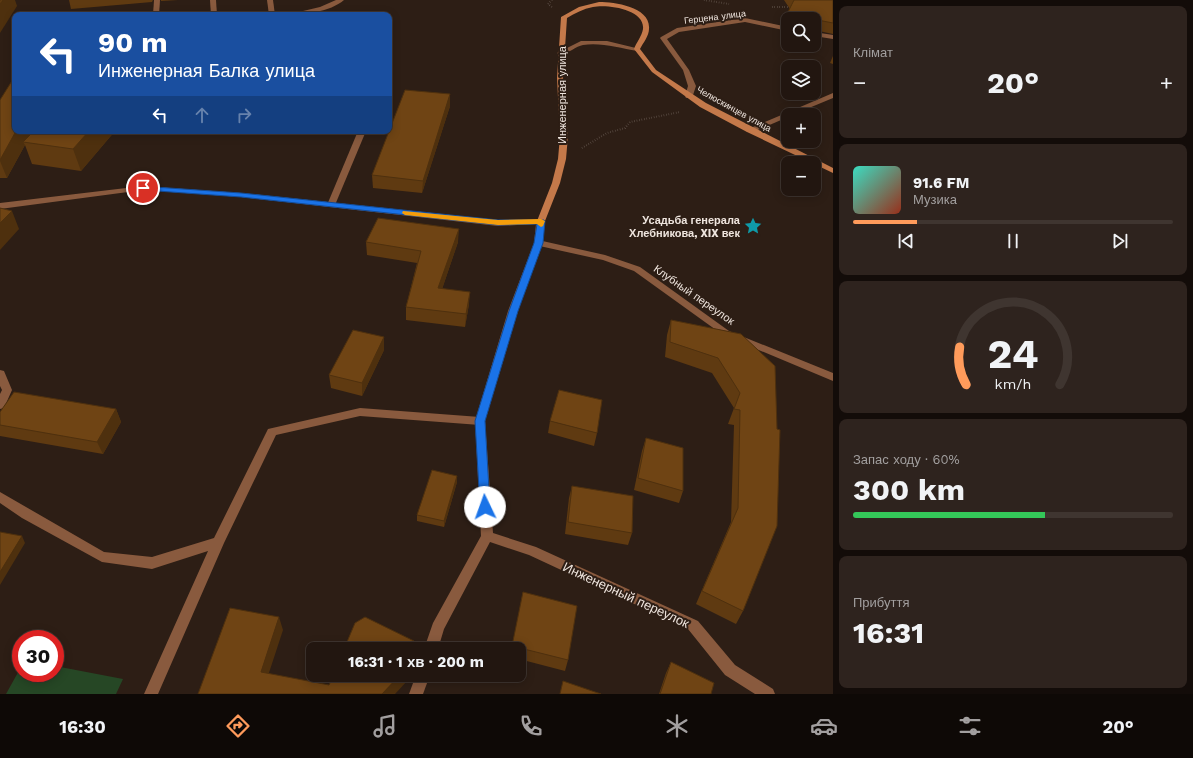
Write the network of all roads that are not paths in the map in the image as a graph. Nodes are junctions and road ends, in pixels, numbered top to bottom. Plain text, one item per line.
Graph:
1 (157, 0) edge
2 (213, 0) edge
3 (270, 0) edge
4 (341, 0) edge
5 (156, 12) edge
6 (214, 12) edge
7 (272, 12) edge
8 (303, 12) edge
9 (781, 28) edge
10 (821, 35) edge
11 (833, 37) edge
12 (637, 49) junction
13 (560, 53) junction
14 (833, 95) edge
15 (689, 96) junction
16 (750, 130) junction
17 (361, 134) edge
18 (833, 171) edge
19 (331, 205) junction
20 (0, 206) edge
21 (541, 221) junction
22 (538, 243) junction
23 (0, 374) edge
24 (833, 377) edge
25 (0, 405) edge
26 (480, 421) junction
27 (0, 497) edge
28 (487, 536) junction
29 (218, 542) junction
30 (433, 642) edge
31 (420, 682) edge
32 (151, 694) edge
33 (416, 694) edge
34 (768, 694) edge

1 - 5 street
2 - 6 street
3 - 7 street
4 - 8 street
9 - 15 street, Герцена улица
10 - 11 street
12 - 13 street
12 - 13 street, Инженерная улица
12 - 15 street, Челюскинцев улица
13 - 21 street, Инженерная улица
14 - 16 street
15 - 16 street, Челюскинцев улица
16 - 18 street, Челюскинцев улица
17 - 19 street
19 - 20 street
19 - 21 street
21 - 22 street, Инженерная улица
22 - 24 street, Клубный переулок
22 - 26 street, Инженерная улица
23 - 25 street
26 - 28 street, Инженерная улица
26 - 29 street
27 - 29 street
28 - 30 street
28 - 34 street, Инженерный переулок
29 - 32 street
31 - 33 street

